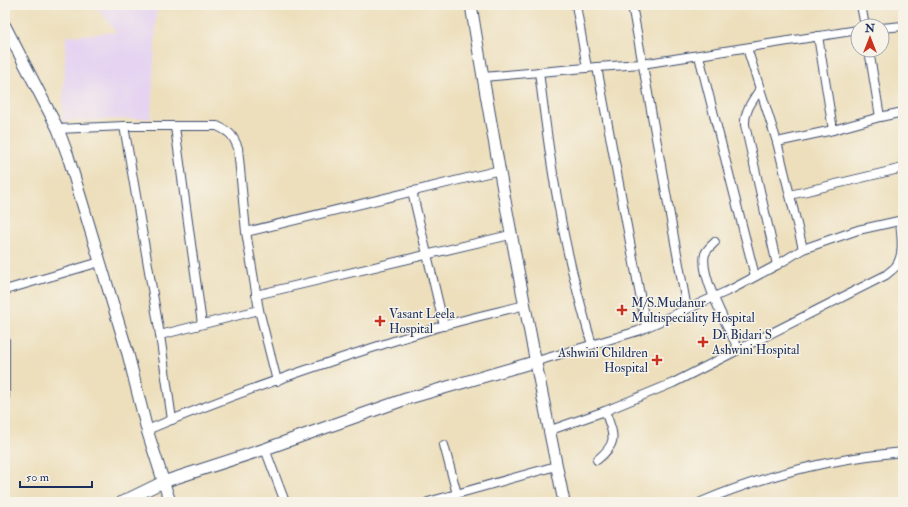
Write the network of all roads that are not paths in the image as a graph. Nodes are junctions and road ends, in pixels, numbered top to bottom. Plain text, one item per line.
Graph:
1 (471, 5) edge
2 (576, 5) edge
3 (632, 5) edge
4 (861, 5) edge
5 (863, 18) edge
6 (5, 26) edge
7 (903, 26) edge
8 (890, 27) edge
9 (850, 31) edge
10 (818, 36) junction
11 (17, 48) junction
12 (747, 48) junction
13 (5, 51) edge
14 (699, 56) junction
15 (870, 58) edge
16 (642, 64) junction
17 (597, 67) junction
18 (587, 68) junction
19 (539, 72) junction
20 (483, 77) junction
21 (760, 89) junction
22 (903, 112) edge
23 (880, 116) junction
24 (124, 126) junction
25 (175, 127) junction
26 (58, 129) junction
27 (833, 130) junction
28 (777, 142) junction
29 (903, 168) edge
30 (500, 170) junction
31 (412, 191) junction
32 (790, 195) junction
33 (902, 221) edge
34 (246, 232) junction
35 (510, 235) junction
36 (715, 242) dead end
37 (802, 249) junction
38 (427, 255) junction
39 (100, 262) junction
40 (777, 266) junction
41 (755, 276) junction
42 (5, 290) edge
43 (256, 295) junction
44 (714, 297) junction
45 (525, 305) junction
46 (687, 309) junction
47 (259, 310) junction
48 (202, 324) junction
49 (444, 326) junction
50 (646, 327) junction
51 (160, 335) junction
52 (5, 340) edge
53 (592, 345) junction
54 (739, 350) junction
55 (534, 362) junction
56 (277, 381) junction
57 (5, 396) edge
58 (605, 411) junction
59 (172, 420) junction
60 (147, 430) junction
61 (548, 431) junction
62 (444, 445) dead end
63 (265, 449) junction
64 (903, 452) edge
65 (598, 460) dead end
66 (556, 466) junction
67 (163, 482) junction
68 (457, 494) junction
69 (122, 502) edge
70 (170, 502) edge
71 (285, 502) edge
72 (428, 502) edge
73 (564, 502) edge
74 (701, 502) edge

1 - 20 street
2 - 18 street
3 - 16 street
4 - 5 street
6 - 11 street
7 - 8 street
9 - 10 street
10 - 12 street
10 - 27 street
11 - 13 street
11 - 26 street
12 - 14 street
12 - 21 street
14 - 16 street
14 - 41 street
15 - 23 street
16 - 17 street
16 - 46 street
17 - 18 street
17 - 50 street
18 - 19 street
19 - 20 street
19 - 53 street
20 - 30 street
21 - 28 street
21 - 40 street
22 - 23 street
23 - 27 street
24 - 25 street
24 - 26 street
24 - 51 street
25 - 34 street
25 - 48 street
26 - 39 street
27 - 28 street
28 - 32 street
29 - 32 street
30 - 31 street
30 - 35 street
31 - 34 street
31 - 38 street
32 - 37 street
33 - 37 street
33 - 54 street
34 - 43 street
35 - 38 street
35 - 45 street
36 - 44 street
37 - 40 street
38 - 43 street
38 - 49 street
39 - 42 street
39 - 60 street
40 - 41 street
41 - 44 street
43 - 47 street
44 - 46 street
44 - 54 street
45 - 49 street
45 - 55 street
46 - 50 street
47 - 48 street
47 - 56 street
48 - 51 street
49 - 56 street
50 - 53 street
51 - 59 street
52 - 57 street
53 - 55 street
54 - 58 street
55 - 61 street
55 - 63 street
56 - 59 street
58 - 61 street
58 - 65 street
59 - 60 street
60 - 67 street
61 - 66 street
62 - 68 street
63 - 67 street
63 - 71 street
64 - 74 street
66 - 68 street
66 - 73 street
67 - 69 street
67 - 70 street
68 - 72 street

